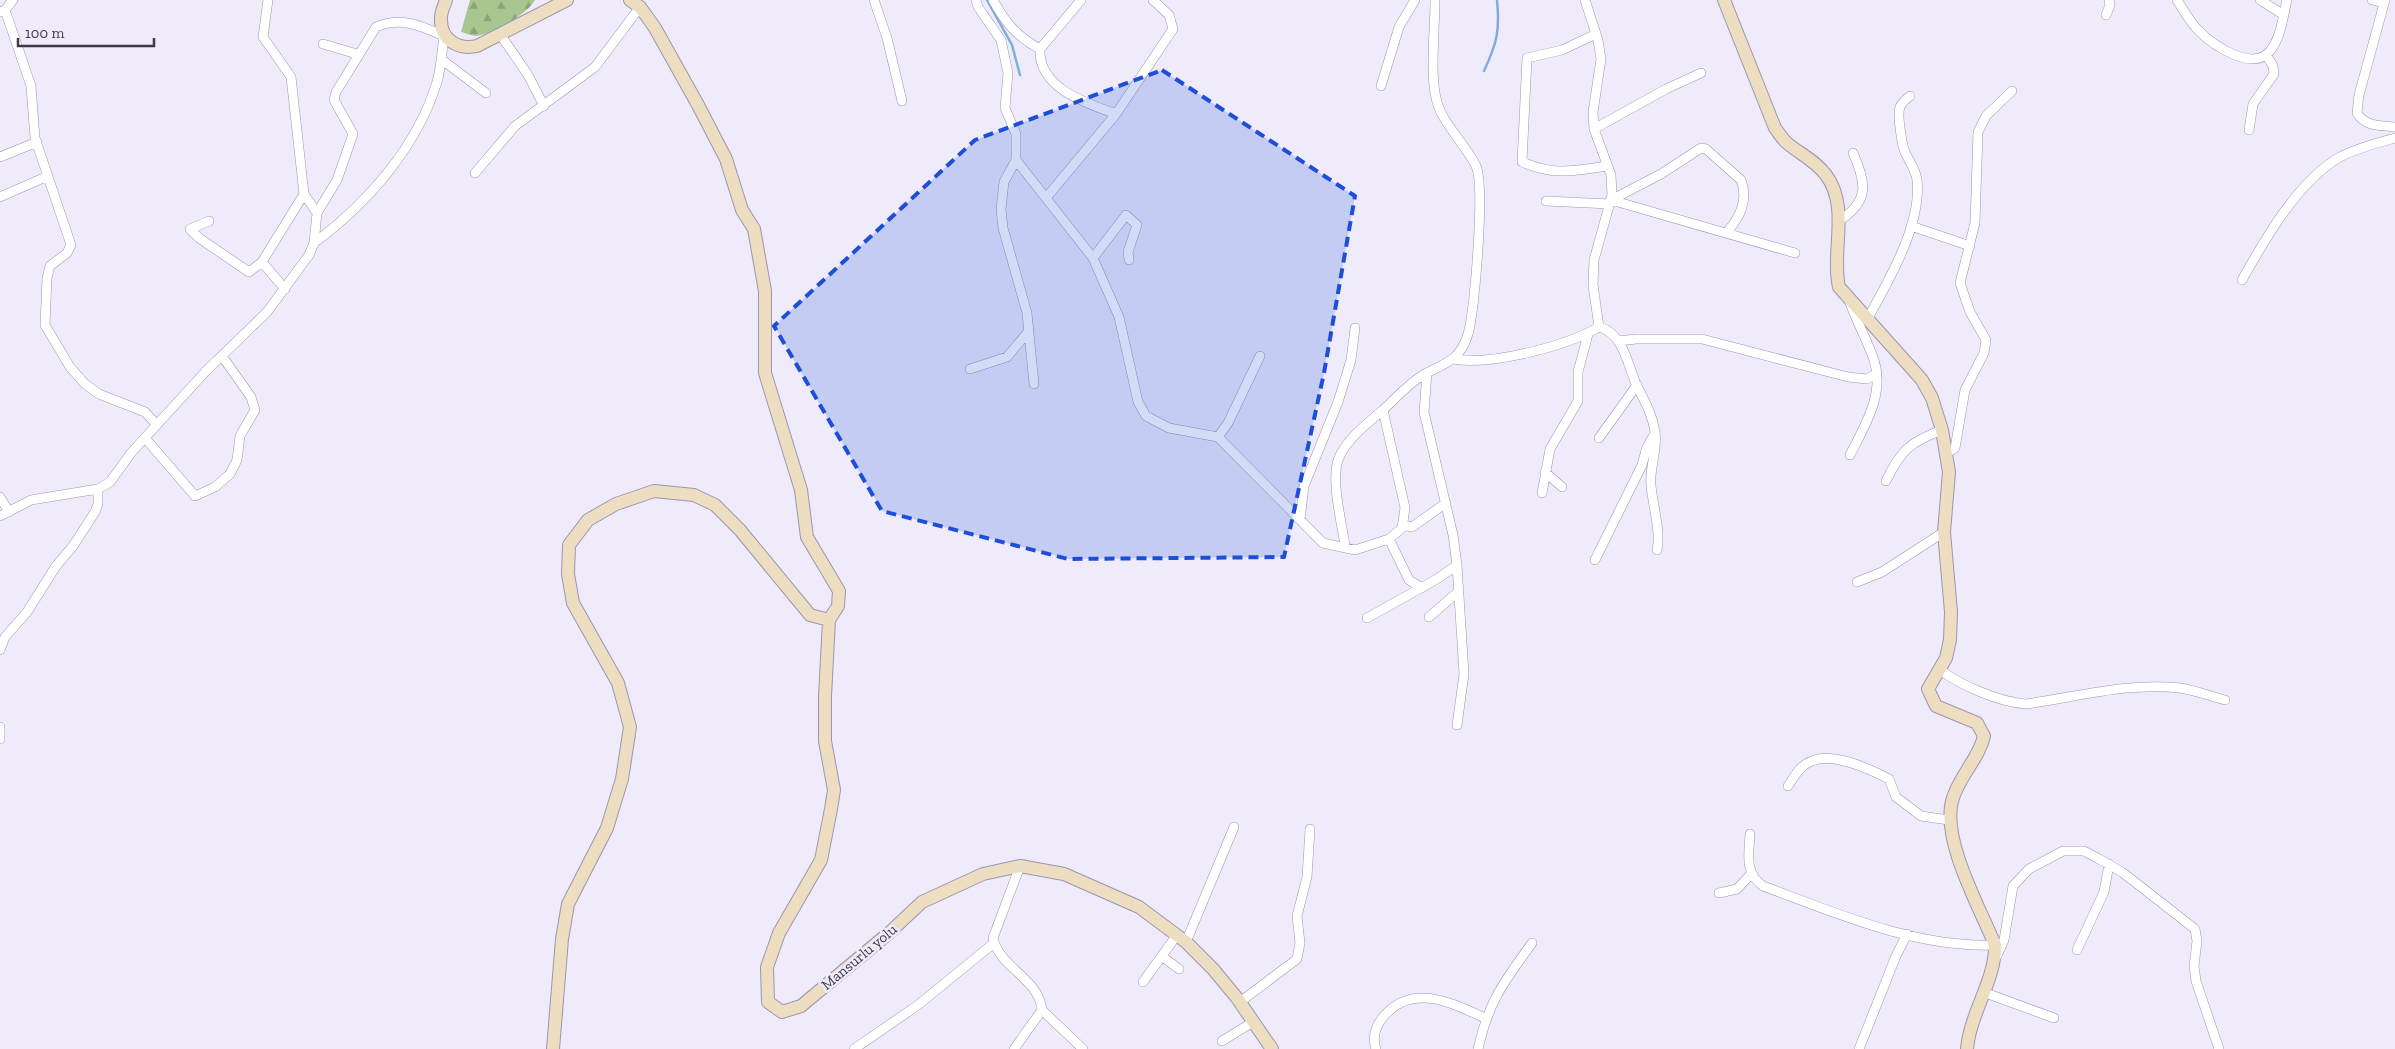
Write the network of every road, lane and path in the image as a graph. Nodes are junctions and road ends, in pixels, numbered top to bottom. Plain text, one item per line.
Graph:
1 (13, 0) edge
2 (268, 0) edge
3 (446, 0) edge
4 (567, 0) edge
5 (874, 0) edge
6 (976, 0) edge
7 (993, 0) edge
8 (1081, 0) edge
9 (1153, 0) edge
10 (1415, 0) edge
11 (1435, 0) edge
12 (1586, 0) edge
13 (1724, 0) edge
14 (2109, 0) edge
15 (2177, 0) edge
16 (2260, 0) edge
17 (2287, 0) edge
18 (2372, 0) edge
19 (2384, 2) edge
20 (635, 4) edge
21 (2, 11) edge
22 (2106, 15) dead end
23 (2284, 15) junction
24 (500, 34) junction
25 (1596, 34) junction
26 (444, 36) junction
27 (323, 44) dead end
28 (1040, 49) junction
29 (357, 54) junction
30 (2266, 55) junction
31 (441, 59) junction
32 (1701, 73) dead end
33 (1380, 86) dead end
34 (2012, 91) dead end
35 (486, 93) dead end
36 (1910, 96) dead end
37 (902, 101) dead end
38 (544, 106) junction
39 (1116, 114) junction
40 (2395, 127) edge
41 (1594, 129) junction
42 (2250, 130) dead end
43 (2395, 138) edge
44 (37, 142) junction
45 (1853, 153) dead end
46 (0, 157) edge
47 (1016, 160) junction
48 (1607, 166) junction
49 (475, 173) dead end
50 (48, 176) junction
51 (304, 194) junction
52 (0, 197) edge
53 (1046, 198) junction
54 (1546, 201) dead end
55 (1611, 202) junction
56 (317, 213) junction
57 (1840, 220) junction
58 (209, 221) dead end
59 (1911, 226) junction
60 (1726, 233) junction
61 (314, 243) junction
62 (1970, 246) junction
63 (1795, 253) dead end
64 (1093, 258) junction
65 (1129, 260) dead end
66 (262, 262) junction
67 (2242, 280) dead end
68 (285, 289) junction
69 (1849, 300) junction
70 (1868, 318) junction
71 (1599, 327) junction
72 (1355, 328) dead end
73 (1030, 331) junction
74 (1588, 334) junction
75 (1618, 341) junction
76 (222, 356) junction
77 (1260, 356) dead end
78 (1454, 359) junction
79 (970, 369) dead end
80 (1427, 373) junction
81 (1876, 374) junction
82 (1034, 384) dead end
83 (1637, 385) junction
84 (1382, 410) junction
85 (158, 425) junction
86 (1942, 430) junction
87 (1655, 433) junction
88 (1218, 437) junction
89 (145, 438) junction
90 (1599, 438) dead end
91 (1947, 453) junction
92 (1850, 455) dead end
93 (1545, 472) junction
94 (1886, 480) dead end
95 (1562, 487) dead end
96 (98, 489) junction
97 (1542, 493) dead end
98 (0, 497) edge
99 (1446, 503) junction
100 (4, 514) edge
101 (1300, 520) junction
102 (1403, 526) junction
103 (1944, 532) junction
104 (1389, 539) junction
105 (1345, 546) junction
106 (1658, 550) dead end
107 (1595, 560) dead end
108 (1457, 565) junction
109 (1857, 582) dead end
110 (1422, 588) junction
111 (1459, 591) junction
112 (1429, 617) dead end
113 (1367, 618) dead end
114 (830, 620) junction
115 (0, 650) edge
116 (1940, 670) junction
117 (2225, 700) dead end
118 (1457, 725) dead end
119 (0, 727) edge
120 (0, 739) edge
121 (1788, 786) dead end
122 (1950, 820) junction
123 (1234, 827) dead end
124 (1310, 829) dead end
125 (1750, 834) dead end
126 (2109, 864) junction
127 (1020, 866) junction
128 (1751, 874) junction
129 (1719, 893) dead end
130 (1907, 934) junction
131 (1181, 939) junction
132 (994, 943) junction
133 (1532, 943) dead end
134 (1995, 944) junction
135 (2077, 950) dead end
136 (1163, 957) junction
137 (1996, 959) junction
138 (1179, 969) dead end
139 (1143, 982) dead end
140 (1982, 992) junction
141 (1240, 1002) junction
142 (1042, 1010) junction
143 (1485, 1018) junction
144 (2054, 1018) dead end
145 (1253, 1022) junction
146 (1222, 1041) dead end
147 (553, 1049) edge
148 (854, 1049) edge
149 (1014, 1049) edge
150 (1083, 1049) edge
151 (1272, 1049) edge
152 (1376, 1049) edge
153 (1478, 1049) edge
154 (1859, 1049) edge
155 (1968, 1049) edge
156 (2219, 1049) edge

1 - 21 street
2 - 51 street
3 - 26 street
4 - 24 street
5 - 37 street
6 - 47 street
7 - 28 street
8 - 28 street
9 - 39 street
10 - 33 street
11 - 78 street
12 - 25 street
13 - 57 street
14 - 22 street
15 - 30 street
16 - 23 street
17 - 23 street
18 - 19 street
19 - 40 street
20 - 38 street
20 - 114 street
21 - 44 street
23 - 30 street
24 - 26 street
24 - 38 street
25 - 41 street
25 - 48 street
26 - 29 street
26 - 31 street
27 - 29 street
28 - 39 street
29 - 56 street
30 - 42 street
31 - 35 street
31 - 61 street
32 - 41 street
34 - 62 street
36 - 59 street
38 - 49 street
39 - 53 street
41 - 48 street
43 - 67 street
44 - 46 street
44 - 50 street
45 - 57 street
47 - 53 street
47 - 73 street
48 - 55 street
50 - 52 street
50 - 85 street
51 - 56 street
51 - 66 street
53 - 64 street
54 - 55 street
55 - 60 street
55 - 60 street
55 - 71 street
56 - 61 street
57 - 69 street
58 - 66 street
59 - 62 street
59 - 70 street
60 - 63 street
61 - 68 street
62 - 91 street
64 - 65 street
64 - 88 street
66 - 68 street
68 - 76 street
69 - 70 street
69 - 81 street
70 - 86 street
71 - 74 street
71 - 75 street
72 - 101 street
73 - 79 street
73 - 82 street
74 - 78 street
74 - 93 street
75 - 81 street
75 - 83 street
76 - 85 street
76 - 89 street
77 - 88 street
78 - 80 street
80 - 84 street
80 - 99 street
81 - 92 street
83 - 87 street
83 - 90 street
84 - 102 street
84 - 105 street
85 - 89 street
86 - 91 street
86 - 94 street
87 - 106 street
87 - 107 street
88 - 101 street
89 - 96 street
91 - 103 street
93 - 95 street
93 - 97 street
96 - 100 street
96 - 115 street
98 - 100 street
99 - 102 street
99 - 108 street
101 - 105 street
102 - 104 street
103 - 109 street
103 - 116 street
104 - 105 street
104 - 110 street
108 - 110 street
108 - 111 street
110 - 113 street
111 - 112 street
111 - 118 street
114 - 127 street, Mansurlu yolu
114 - 147 street
116 - 117 street
116 - 122 street
119 - 120 street
121 - 122 street
122 - 134 street
123 - 131 street
124 - 141 street
125 - 128 street
126 - 135 street
126 - 137 street
126 - 156 street
127 - 131 street, Mansurlu yolu
127 - 132 street
128 - 129 street
128 - 130 street
130 - 134 street
130 - 154 street
131 - 136 street
131 - 141 street, Mansurlu yolu
132 - 142 street
132 - 148 street
133 - 143 street
134 - 137 street
136 - 138 street
136 - 139 street
137 - 140 street
140 - 144 street
140 - 155 street
141 - 145 street, Mansurlu yolu
142 - 149 street
142 - 150 street
143 - 152 street
143 - 153 street
145 - 146 street
145 - 151 street, Mansurlu yolu

